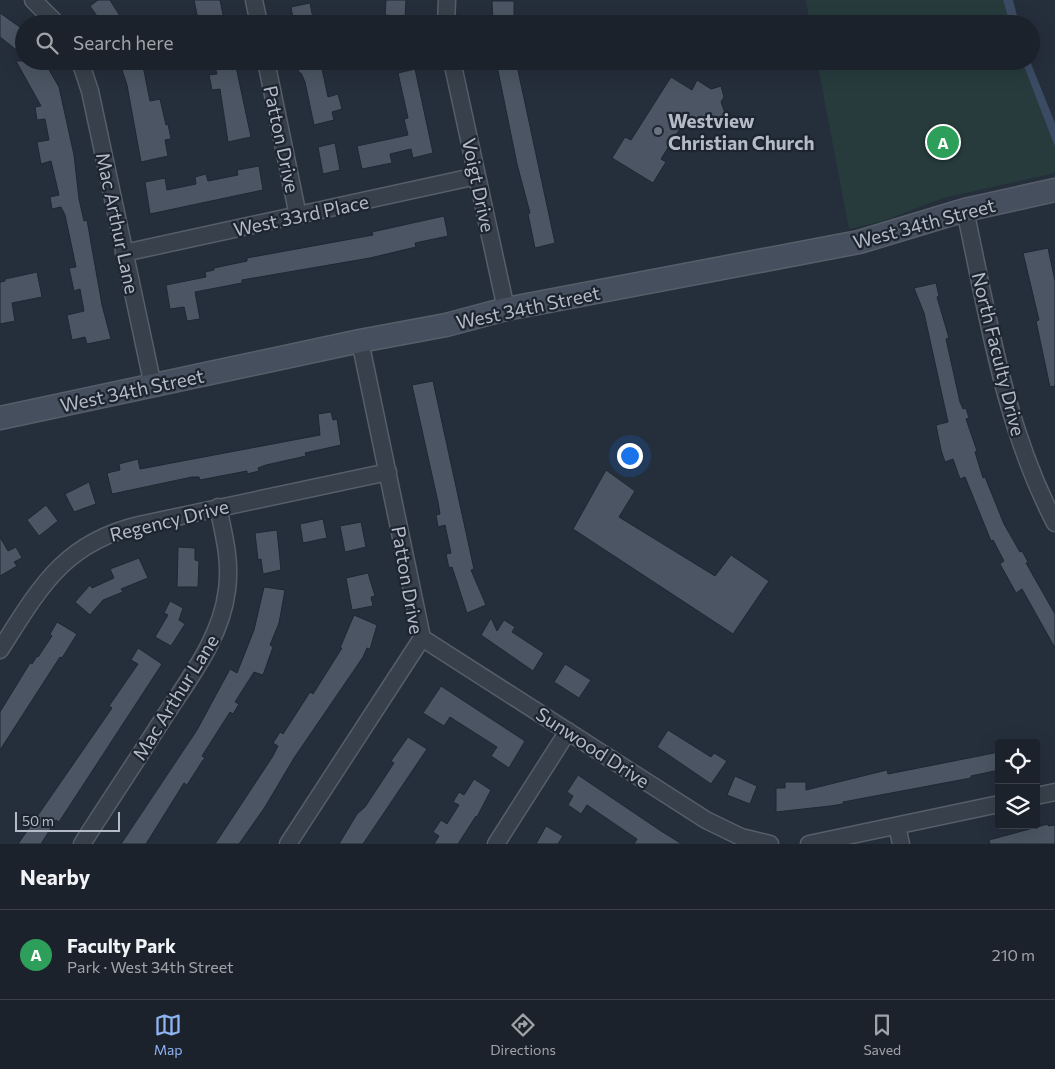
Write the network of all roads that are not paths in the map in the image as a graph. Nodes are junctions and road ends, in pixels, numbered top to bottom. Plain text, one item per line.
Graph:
1 (33, 0) edge
2 (254, 0) edge
3 (447, 0) edge
4 (48, 15) edge
5 (257, 15) edge
6 (446, 15) edge
7 (83, 70) edge
8 (268, 70) edge
9 (454, 70) edge
10 (478, 176) junction
11 (1049, 192) edge
12 (965, 210) junction
13 (298, 216) junction
14 (124, 253) junction
15 (506, 309) junction
16 (360, 341) junction
17 (153, 386) junction
18 (0, 418) edge
19 (388, 472) junction
20 (218, 507) junction
21 (1055, 523) edge
22 (6, 626) edge
23 (422, 638) junction
24 (0, 650) edge
25 (568, 731) junction
26 (1055, 792) edge
27 (1040, 795) edge
28 (995, 805) edge
29 (898, 826) junction
30 (82, 844) edge
31 (288, 844) edge
32 (496, 844) edge
33 (770, 844) edge
34 (809, 844) edge
35 (901, 844) edge

1 - 4 street
2 - 5 street
3 - 6 street
7 - 14 street, Mac Arthur Lane
8 - 13 street, Patton Drive
9 - 10 street, Voigt Drive
10 - 13 street, West 33rd Place
10 - 15 street, Voigt Drive
11 - 12 street, West 34th Street
12 - 15 street, West 34th Street
12 - 21 street, North Faculty Drive
13 - 14 street, West 33rd Place
14 - 17 street, Mac Arthur Lane
15 - 16 street, West 34th Street
16 - 17 street, West 34th Street
16 - 19 street, Patton Drive
17 - 18 street, West 34th Street
19 - 20 street, Regency Drive
19 - 23 street, Patton Drive
20 - 22 street, Regency Drive
20 - 30 street, Mac Arthur Lane
22 - 24 street, Regency Drive
23 - 25 street, Sunwood Drive
23 - 31 street, Patton Drive
25 - 32 street
25 - 33 street, Sunwood Drive
26 - 27 street
28 - 29 street
29 - 34 street
29 - 35 street

